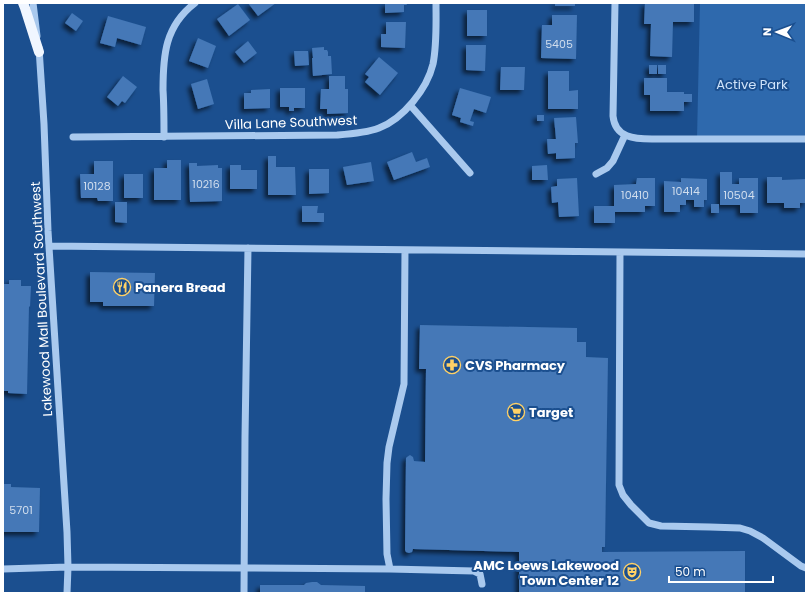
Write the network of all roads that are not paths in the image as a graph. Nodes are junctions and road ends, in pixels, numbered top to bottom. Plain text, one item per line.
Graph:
1 (23, 3) edge
2 (33, 3) edge
3 (195, 3) edge
4 (436, 3) edge
5 (616, 3) edge
6 (39, 52) junction
7 (410, 105) junction
8 (622, 133) junction
9 (164, 136) junction
10 (73, 137) dead end
11 (806, 139) edge
12 (470, 173) dead end
13 (596, 174) dead end
14 (49, 246) junction
15 (248, 248) junction
16 (405, 250) junction
17 (620, 252) junction
18 (806, 254) edge
19 (68, 568) junction
20 (245, 568) junction
21 (806, 568) edge
22 (3, 569) edge
23 (390, 569) junction
24 (482, 584) dead end
25 (67, 593) edge
26 (244, 593) edge

1 - 6 main road
2 - 6 street, Lakewood Mall Boulevard Southwest
3 - 9 street
4 - 7 street, Villa Lane Southwest
5 - 8 street
6 - 14 street, Lakewood Mall Boulevard Southwest
7 - 9 street, Villa Lane Southwest
7 - 12 street
8 - 11 street
8 - 13 street
9 - 10 street, Villa Lane Southwest
14 - 15 street
14 - 19 street, Lakewood Mall Boulevard Southwest
15 - 16 street
15 - 20 street
16 - 17 street
16 - 23 street
17 - 18 street
17 - 21 street
19 - 20 street
19 - 22 street
19 - 25 street, Lakewood Mall Boulevard Southwest
20 - 23 street
20 - 26 street
23 - 24 street

